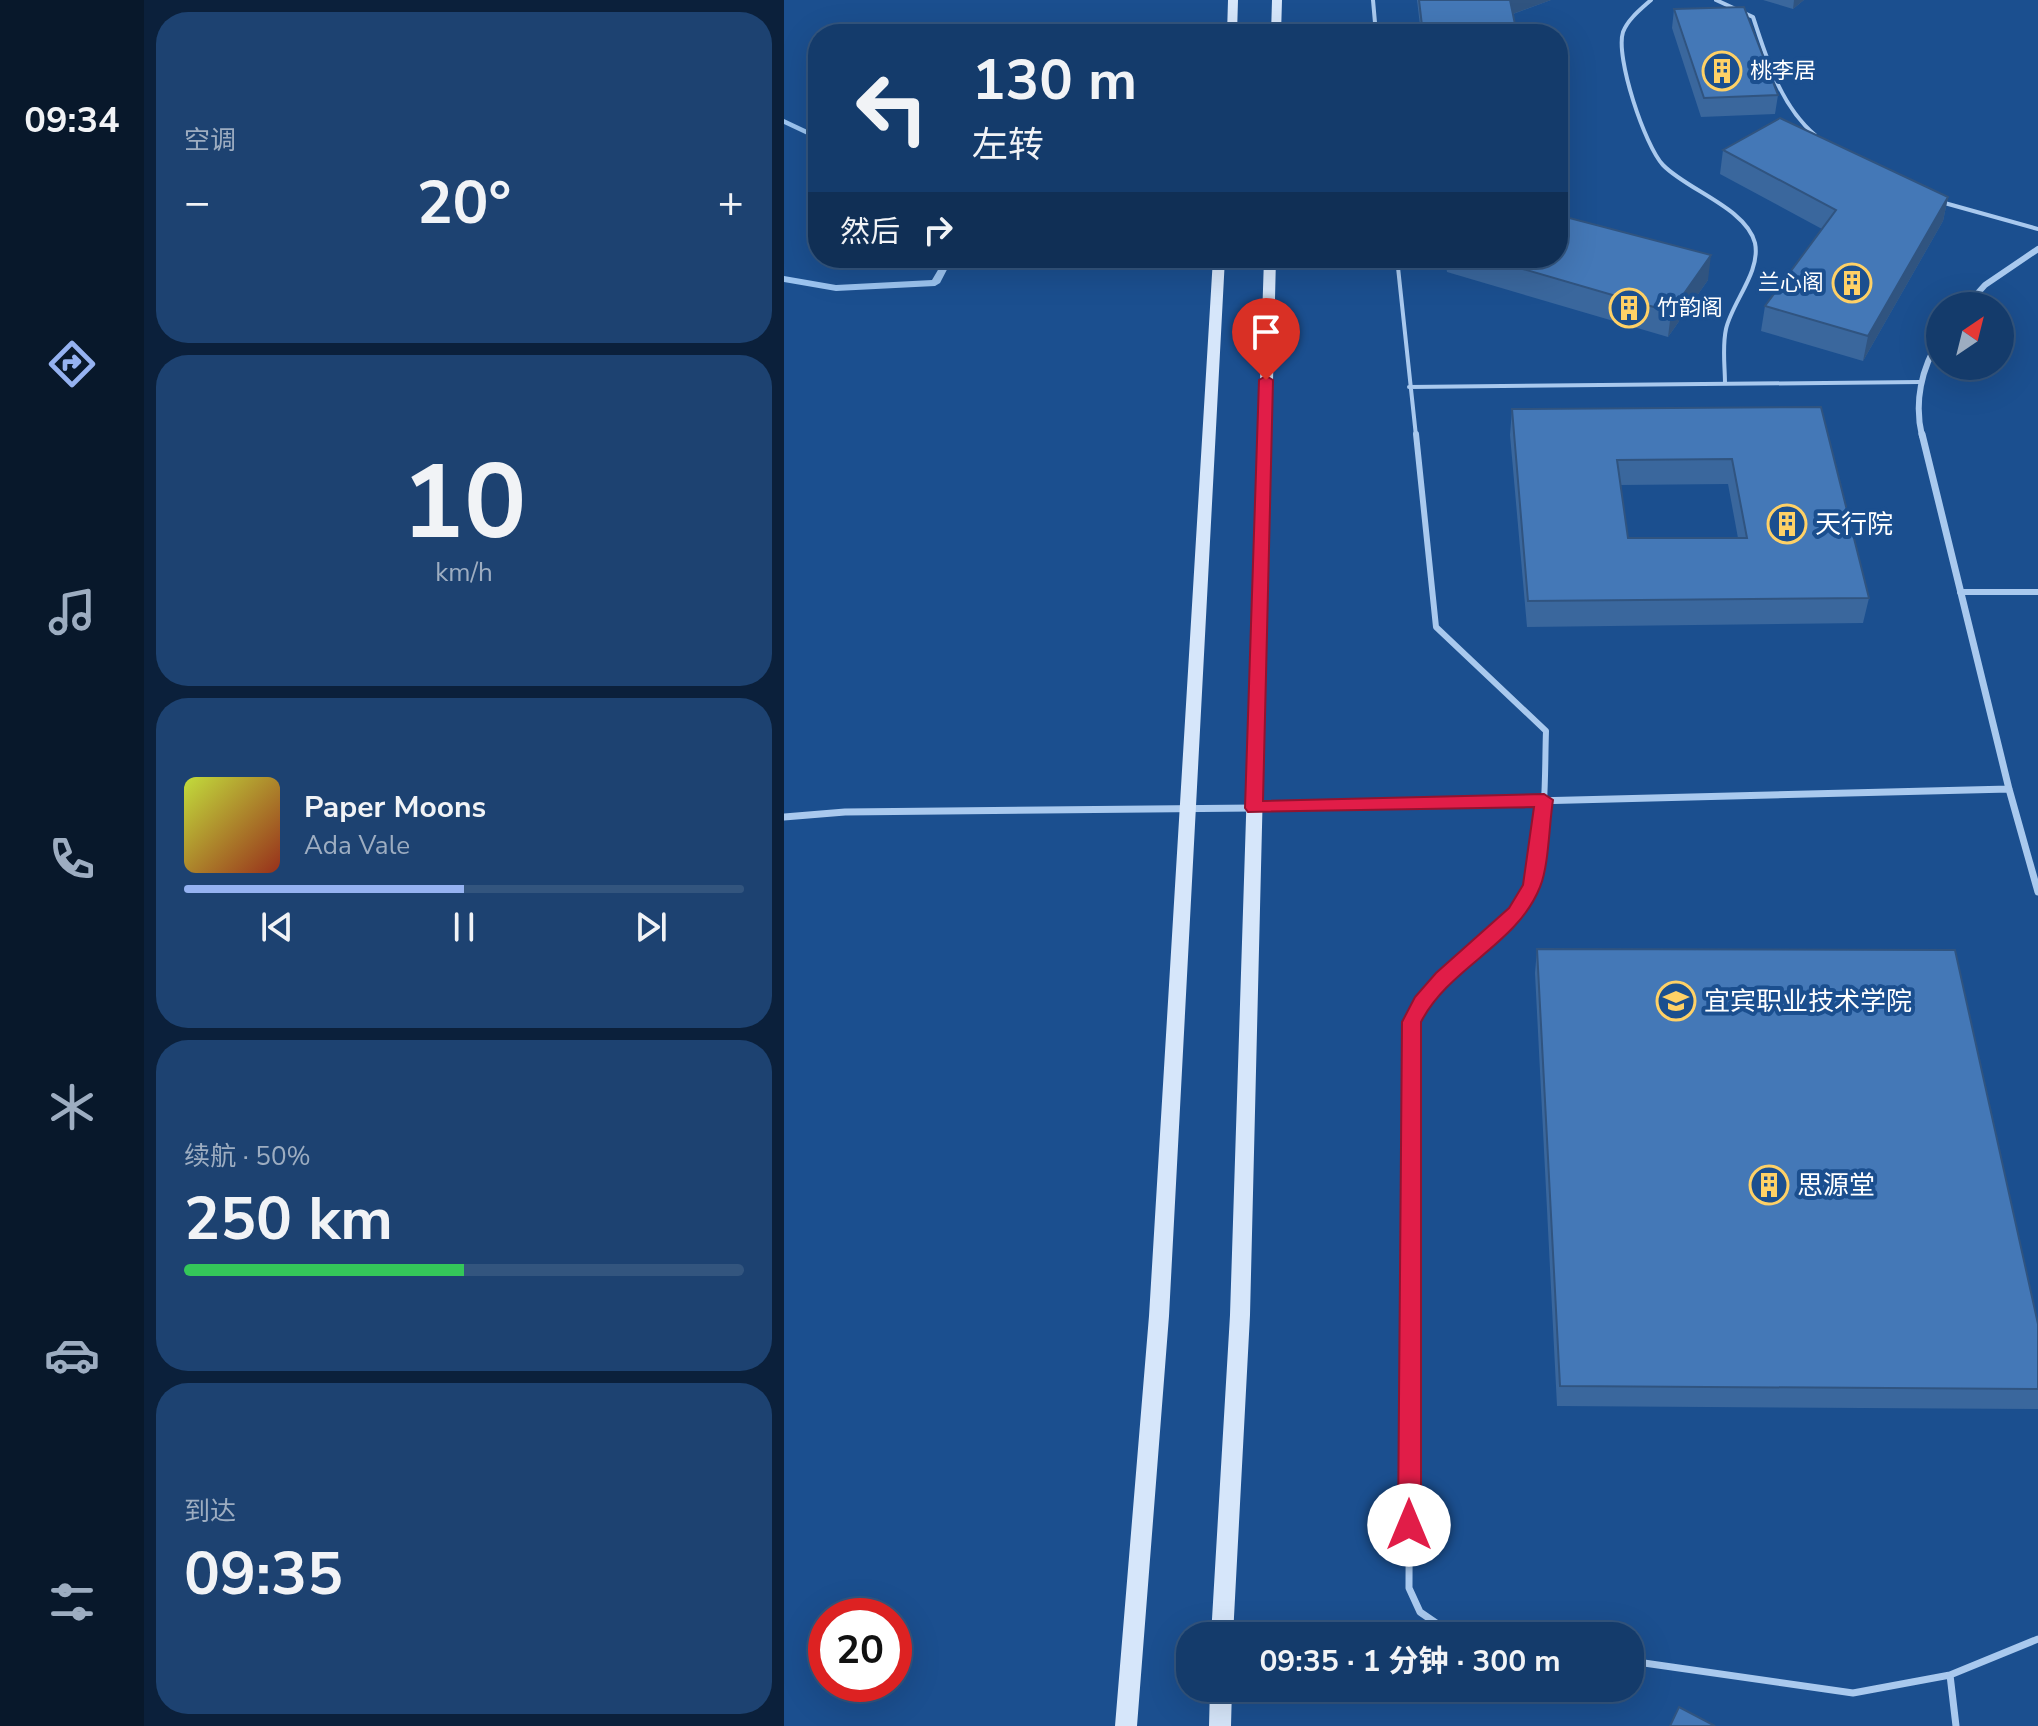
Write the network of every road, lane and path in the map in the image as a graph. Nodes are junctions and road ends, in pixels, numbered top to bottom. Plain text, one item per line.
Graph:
1 (1233, 0) edge
2 (1277, 0) edge
3 (1373, 0) edge
4 (1651, 0) edge
5 (1716, 0) edge
6 (1232, 24) edge
7 (1276, 24) edge
8 (1375, 24) edge
9 (1817, 136) edge
10 (1937, 201) edge
11 (2038, 229) edge
12 (2038, 249) edge
13 (1218, 268) edge
14 (1270, 268) edge
15 (1398, 268) edge
16 (1979, 292) edge
17 (1926, 365) edge
18 (1920, 382) junction
19 (1725, 384) junction
20 (1409, 387) junction
21 (1960, 592) junction
22 (2038, 592) edge
23 (2009, 789) junction
24 (1544, 800) junction
25 (1188, 808) junction
26 (1254, 808) junction
27 (784, 817) edge
28 (2038, 892) edge
29 (1223, 1622) edge
30 (1435, 1622) edge
31 (2038, 1639) edge
32 (1644, 1663) edge
33 (1950, 1675) junction
34 (1221, 1702) edge
35 (1126, 1726) edge
36 (1220, 1726) edge
37 (1956, 1726) edge

1 - 6 main road
2 - 7 main road
3 - 8 lane
4 - 19 lane
5 - 9 lane
10 - 11 lane
12 - 16 street
13 - 25 main road
14 - 26 main road
15 - 20 lane
17 - 18 street
18 - 19 lane
18 - 21 street
19 - 20 lane
20 - 24 lane
21 - 22 lane
21 - 23 street
23 - 24 street
23 - 28 street
24 - 26 street
24 - 30 lane
25 - 26 street
25 - 27 street
25 - 35 main road
26 - 29 main road
31 - 33 lane
32 - 33 lane
33 - 37 lane
34 - 36 main road

